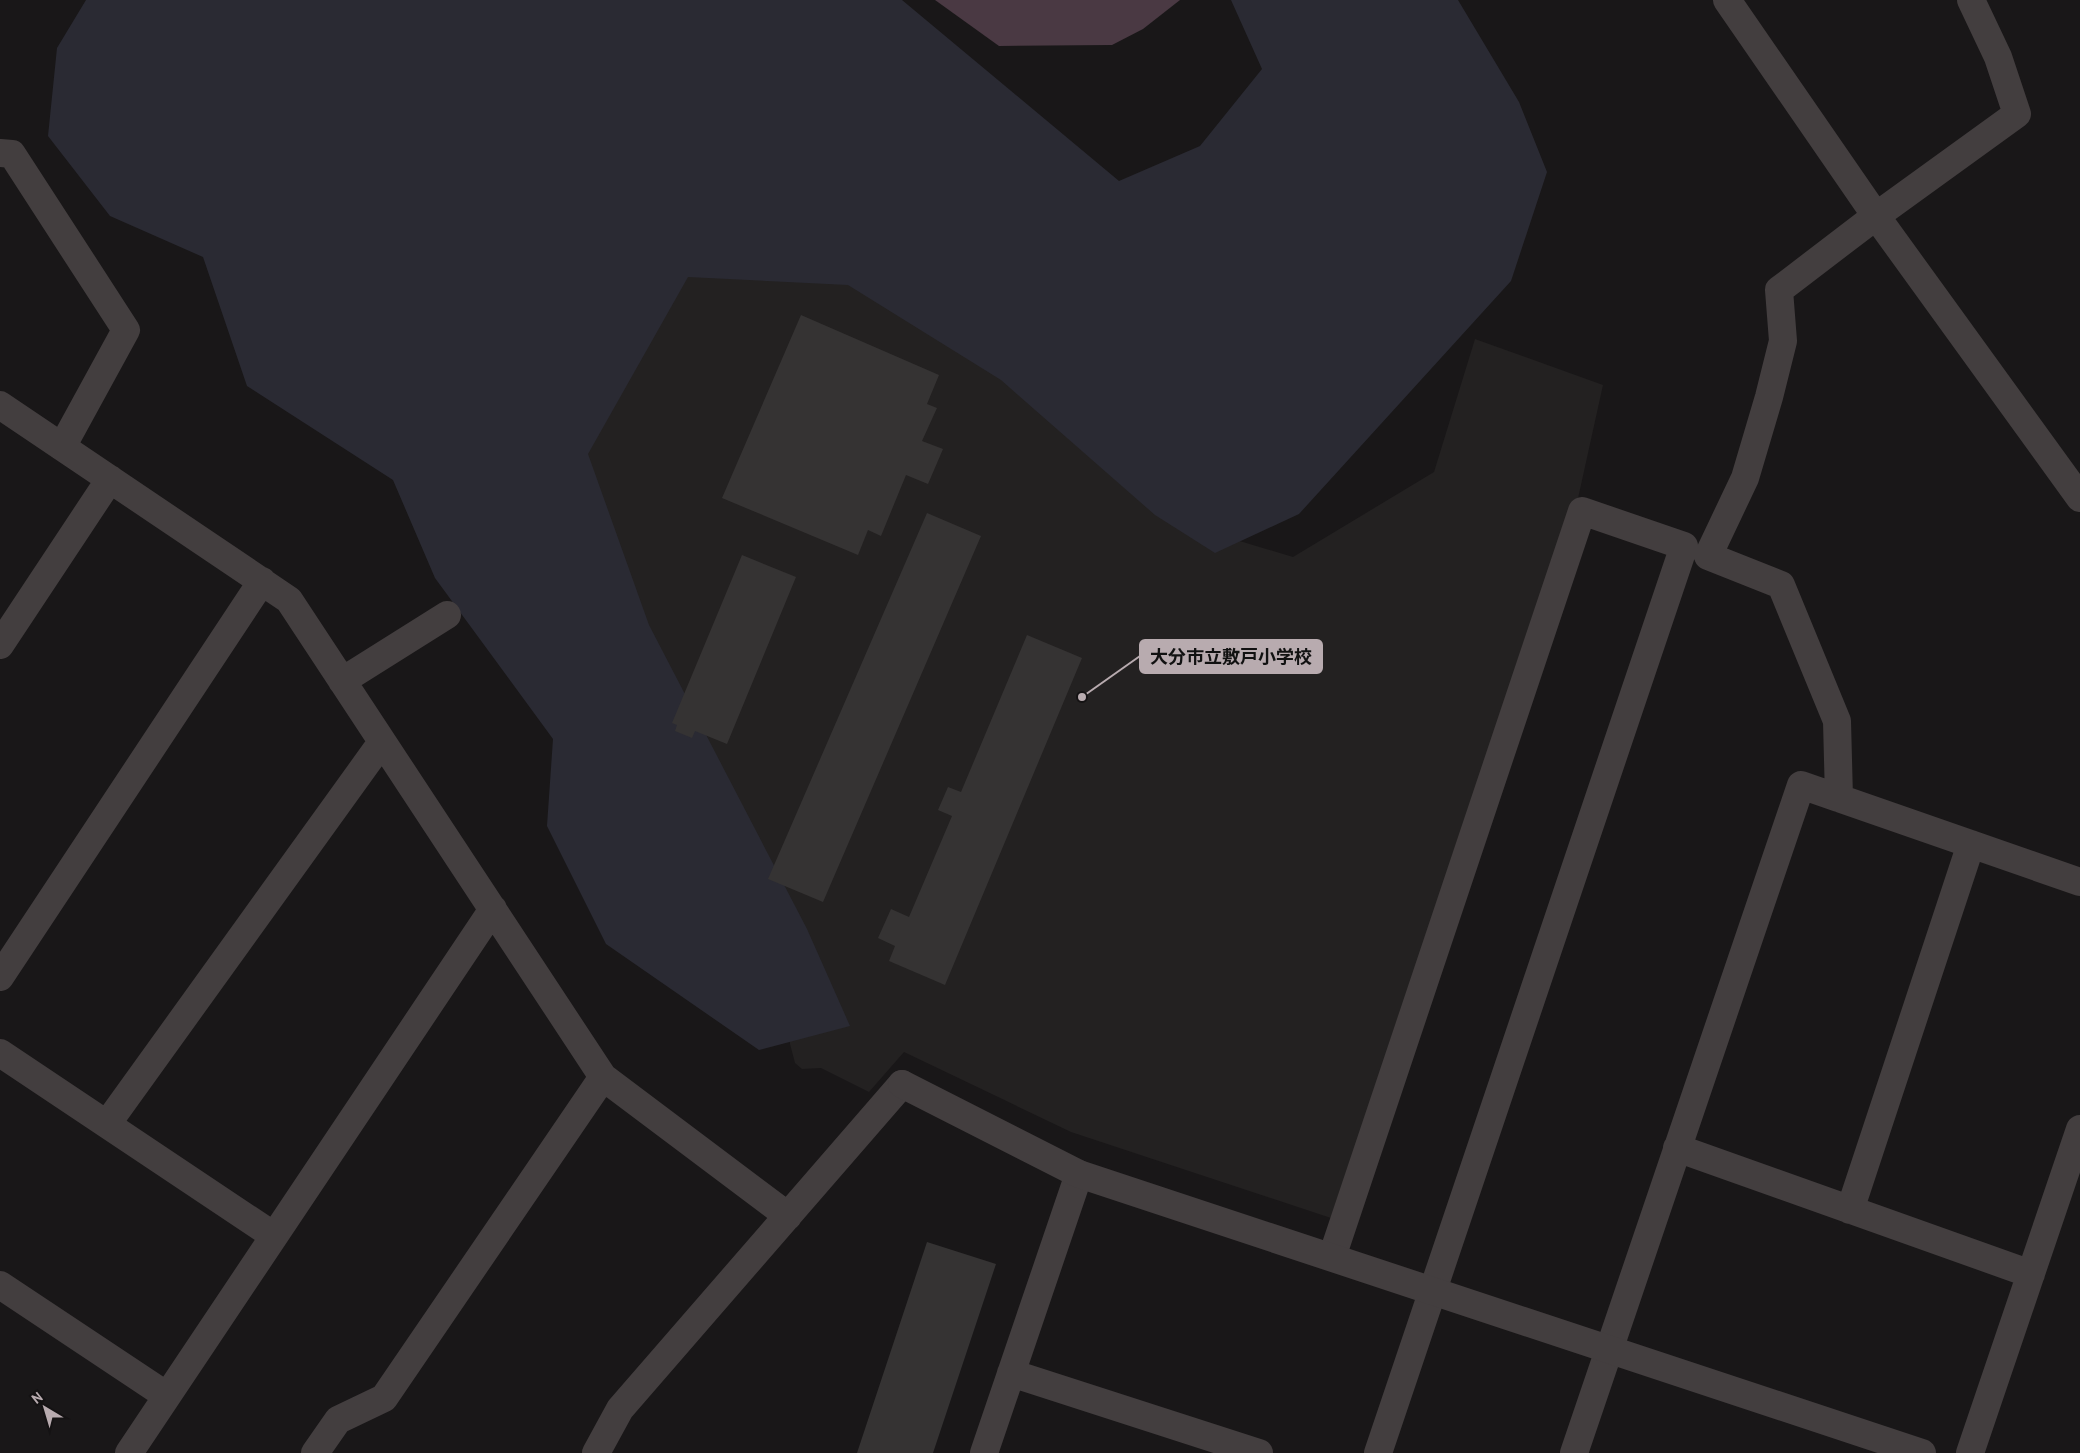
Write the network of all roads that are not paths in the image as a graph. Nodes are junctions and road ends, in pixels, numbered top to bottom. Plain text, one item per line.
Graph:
1 (1728, 0) edge
2 (1971, 0) edge
3 (0, 153) edge
4 (1876, 216) junction
5 (0, 405) edge
6 (62, 447) junction
7 (110, 479) junction
8 (2080, 498) edge
9 (262, 581) junction
10 (447, 615) dead end
11 (0, 645) edge
12 (342, 681) junction
13 (382, 742) junction
14 (1839, 798) junction
15 (1971, 844) junction
16 (2080, 882) edge
17 (493, 909) junction
18 (0, 977) edge
19 (0, 1053) edge
20 (603, 1077) junction
21 (107, 1124) junction
22 (2080, 1129) edge
23 (1677, 1148) junction
24 (1079, 1174) junction
25 (1850, 1210) junction
26 (788, 1216) junction
27 (274, 1236) junction
28 (1332, 1257) junction
29 (2031, 1274) junction
30 (0, 1285) edge
31 (1432, 1290) junction
32 (1609, 1349) junction
33 (1011, 1373) junction
34 (167, 1396) junction
35 (1188, 1442) edge
36 (129, 1453) edge
37 (315, 1453) edge
38 (596, 1453) edge
39 (984, 1453) edge
40 (1258, 1453) edge
41 (1378, 1453) edge
42 (1574, 1453) edge
43 (1922, 1453) edge
44 (1970, 1453) edge

1 - 4 street
2 - 4 street
3 - 6 street
4 - 8 street
4 - 14 street
5 - 6 street
6 - 7 street
7 - 9 street
7 - 11 street
9 - 12 street
9 - 18 street
10 - 12 street
12 - 13 street
13 - 17 street
13 - 21 street
14 - 15 street
14 - 23 street
15 - 16 street
15 - 25 street
17 - 20 street
17 - 27 street
19 - 21 street
20 - 26 street
20 - 37 street
21 - 27 street
22 - 29 street
23 - 25 street
23 - 32 street
24 - 26 street
24 - 28 street
24 - 33 street
25 - 29 street
26 - 38 street
27 - 34 street
28 - 31 street
28 - 31 street
29 - 44 street
30 - 34 street
31 - 32 street
31 - 41 street
32 - 42 street
32 - 43 street
33 - 35 street
33 - 39 street
34 - 36 street
35 - 40 street

